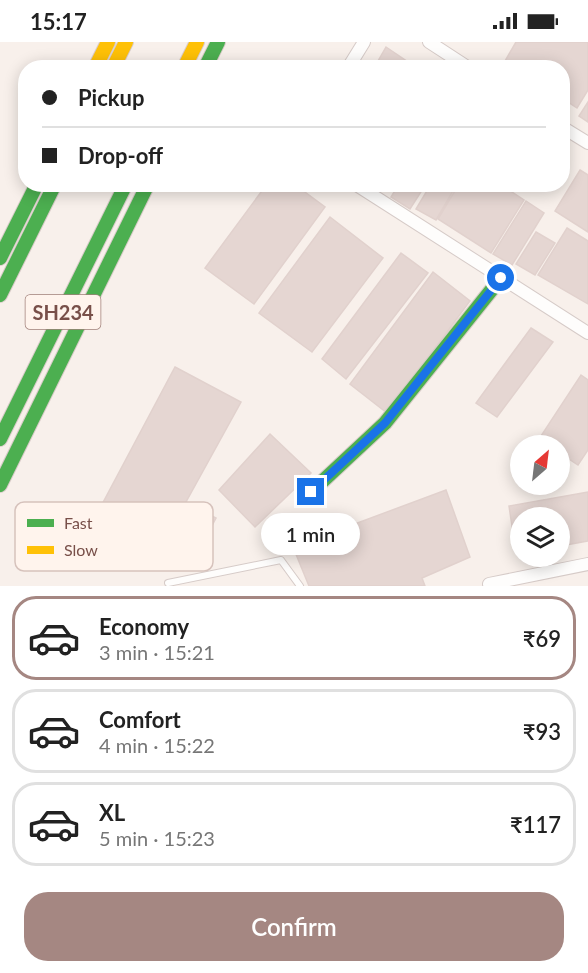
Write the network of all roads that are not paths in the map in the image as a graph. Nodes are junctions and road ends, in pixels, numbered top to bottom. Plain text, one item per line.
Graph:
1 (108, 42) edge
2 (126, 42) edge
3 (198, 42) edge
4 (364, 42) edge
5 (429, 42) edge
6 (99, 60) edge
7 (117, 60) edge
8 (188, 60) edge
9 (353, 60) edge
10 (457, 60) edge
11 (570, 132) edge
12 (588, 143) edge
13 (33, 192) edge
14 (51, 192) edge
15 (122, 192) edge
16 (144, 192) edge
17 (367, 192) edge
18 (0, 258) edge
19 (501, 278) junction
20 (0, 295) edge
21 (588, 333) edge
22 (0, 440) edge
23 (0, 485) edge
24 (311, 492) dead end
25 (588, 564) edge
26 (168, 583) dead end
27 (489, 584) dead end
28 (300, 586) edge

1 - 6 main road
2 - 7 main road
3 - 8 main road
4 - 9 street
5 - 10 street
11 - 12 street
13 - 18 main road
14 - 20 main road, SH234
15 - 22 main road, SH234
16 - 23 main road
17 - 19 street
19 - 21 street
19 - 24 main road
25 - 27 street
26 - 28 lane

